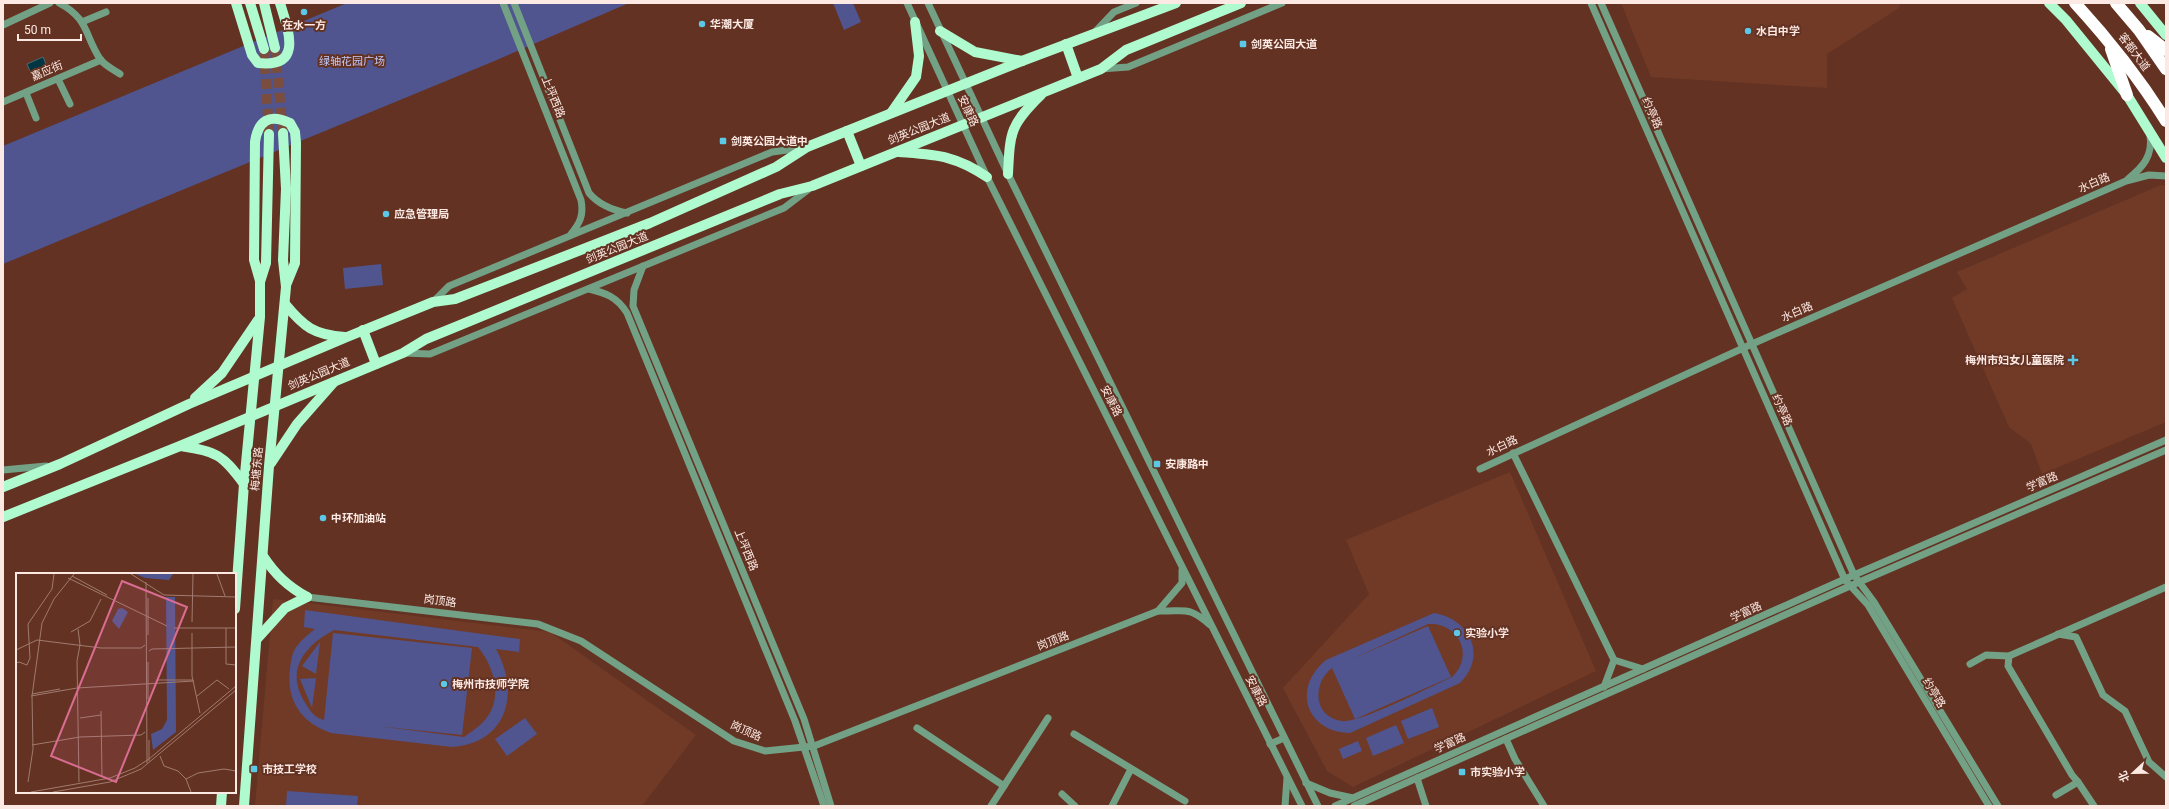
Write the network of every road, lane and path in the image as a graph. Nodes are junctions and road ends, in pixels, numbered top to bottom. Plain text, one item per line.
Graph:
1 (50, 3) edge
2 (59, 3) edge
3 (236, 3) edge
4 (250, 3) edge
5 (264, 3) edge
6 (280, 3) edge
7 (503, 3) edge
8 (514, 3) edge
9 (906, 3) edge
10 (928, 3) edge
11 (1136, 3) edge
12 (1176, 3) edge
13 (1241, 3) edge
14 (1282, 3) edge
15 (1592, 3) edge
16 (1601, 3) edge
17 (2049, 3) edge
18 (2075, 3) edge
19 (2116, 3) edge
20 (2140, 3) edge
21 (106, 12) dead end
22 (82, 22) junction
23 (915, 22) junction
24 (3, 25) edge
25 (2139, 30) junction
26 (940, 31) junction
27 (1093, 34) junction
28 (2166, 35) edge
29 (2107, 38) junction
30 (1066, 44) junction
31 (275, 48) tunnel mouth
32 (264, 49) tunnel mouth
33 (2166, 50) edge
34 (101, 60) junction
35 (1022, 61) junction
36 (1101, 69) junction
37 (2166, 69) edge
38 (120, 74) dead end
39 (1078, 78) junction
40 (58, 79) junction
41 (965, 84) junction
42 (947, 91) junction
43 (26, 92) junction
44 (1044, 92) junction
45 (2126, 95) junction
46 (3, 102) edge
47 (70, 104) dead end
48 (891, 113) junction
49 (981, 117) junction
50 (36, 118) dead end
51 (2166, 121) edge
52 (962, 124) junction
53 (847, 131) junction
54 (2150, 132) junction
55 (283, 133) tunnel mouth
56 (269, 134) tunnel mouth
57 (807, 147) junction
58 (894, 152) junction
59 (2166, 158) edge
60 (861, 166) junction
61 (1008, 174) junction
62 (2166, 176) edge
63 (987, 177) junction
64 (2126, 181) junction
65 (812, 186) junction
66 (627, 213) junction
67 (569, 236) junction
68 (643, 266) junction
69 (260, 282) junction
70 (286, 287) junction
71 (588, 289) junction
72 (433, 302) junction
73 (285, 304) junction
74 (260, 317) junction
75 (363, 330) junction
76 (347, 337) junction
77 (1752, 344) junction
78 (1743, 348) junction
79 (402, 353) junction
80 (376, 364) junction
81 (279, 365) junction
82 (254, 376) junction
83 (336, 380) junction
84 (189, 404) junction
85 (275, 406) junction
86 (250, 416) junction
87 (2166, 440) edge
88 (180, 446) junction
89 (2166, 450) edge
90 (1513, 453) junction
91 (60, 464) junction
92 (270, 466) junction
93 (1480, 469) dead end
94 (3, 470) edge
95 (244, 484) junction
96 (3, 488) edge
97 (3, 517) edge
98 (263, 556) junction
99 (1182, 567) junction
100 (1854, 575) junction
101 (1845, 580) junction
102 (1858, 583) junction
103 (1850, 586) junction
104 (2166, 587) edge
105 (236, 595) edge
106 (307, 597) junction
107 (1158, 611) junction
108 (1210, 625) junction
109 (2058, 634) junction
110 (257, 639) junction
111 (2009, 656) junction
112 (1614, 660) junction
113 (1970, 664) dead end
114 (1643, 669) junction
115 (1604, 687) junction
116 (1048, 718) dead end
117 (917, 728) dead end
118 (1074, 734) dead end
119 (1284, 738) junction
120 (1506, 739) junction
121 (1270, 744) junction
122 (804, 746) junction
123 (814, 746) junction
124 (1131, 769) junction
125 (2166, 777) edge
126 (1287, 778) junction
127 (1417, 778) junction
128 (2078, 782) junction
129 (1306, 783) junction
130 (1004, 786) junction
131 (222, 793) edge
132 (1062, 794) dead end
133 (2056, 795) dead end
134 (1352, 798) junction
135 (1185, 802) dead end
136 (221, 806) edge
137 (244, 806) edge
138 (824, 806) edge
139 (831, 806) edge
140 (991, 806) edge
141 (1075, 806) edge
142 (1112, 806) edge
143 (1285, 806) edge
144 (1302, 806) edge
145 (1318, 806) edge
146 (1336, 806) edge
147 (1355, 806) edge
148 (1426, 806) edge
149 (1544, 806) edge
150 (1989, 806) edge
151 (1998, 806) edge
152 (2094, 806) edge

1 - 24 street
2 - 22 street
3 - 6 main road
4 - 32 main road
5 - 31 main road
7 - 67 street, 上坪西路
8 - 66 street, 上坪西路
9 - 23 street, 安康路
10 - 26 street, 安康路
11 - 27 street
12 - 27 main road, 剑英公园大道
13 - 36 main road, 剑英公园大道
14 - 36 street
15 - 78 street, 约亭路
16 - 77 street, 约亭路
17 - 45 main road
18 - 29 highway, 客都大道
19 - 25 highway, 客都大道
20 - 28 main road
21 - 22 street
22 - 34 street
23 - 42 street, 安康路
23 - 48 main road
25 - 33 highway
25 - 37 highway, 客都大道
26 - 35 main road
26 - 41 street, 安康路
27 - 30 main road, 剑英公园大道
29 - 45 highway
29 - 51 highway, 客都大道
30 - 35 main road, 剑英公园大道
30 - 39 main road
34 - 38 street
34 - 40 street, 嘉应街
35 - 41 main road, 剑英公园大道
36 - 39 main road, 剑英公园大道
39 - 44 main road, 剑英公园大道
40 - 43 street, 嘉应街
40 - 47 street
41 - 42 main road, 剑英公园大道
41 - 49 street, 安康路
42 - 48 main road, 剑英公园大道
42 - 52 street, 安康路
43 - 46 street, 嘉应街
43 - 50 street
44 - 49 main road, 剑英公园大道
44 - 61 main road
45 - 54 main road
48 - 53 main road, 剑英公园大道
49 - 52 main road, 剑英公园大道
49 - 61 street, 安康路
52 - 58 main road, 剑英公园大道
52 - 63 street, 安康路
53 - 57 main road, 剑英公园大道
53 - 60 main road
54 - 59 main road
54 - 64 street
55 - 70 main road, 梅塘东路
56 - 69 main road, 梅塘东路
57 - 66 street
57 - 72 main road, 剑英公园大道
58 - 60 main road, 剑英公园大道
58 - 63 main road
60 - 65 main road, 剑英公园大道
61 - 119 street, 安康路
62 - 64 street
63 - 99 street, 安康路
64 - 77 street, 水白路
65 - 68 street
65 - 79 main road, 剑英公园大道
66 - 67 street
67 - 72 street
68 - 71 street
68 - 123 street, 上坪西路
69 - 70 main road
69 - 74 main road, 梅塘东路
70 - 73 main road, 梅塘东路
71 - 79 street
71 - 122 street, 上坪西路
72 - 75 main road, 剑英公园大道
73 - 76 main road
73 - 81 main road, 梅塘东路
74 - 82 main road, 梅塘东路
74 - 84 main road
75 - 76 main road, 剑英公园大道
75 - 80 main road
76 - 81 main road, 剑英公园大道
77 - 78 street, 水白路
77 - 100 street, 约亭路
78 - 90 street, 水白路
78 - 101 street, 约亭路
79 - 80 main road, 剑英公园大道
80 - 83 main road, 剑英公园大道
81 - 82 main road, 剑英公园大道
81 - 85 main road, 梅塘东路
82 - 84 main road, 剑英公园大道
82 - 86 main road, 梅塘东路
83 - 85 main road, 剑英公园大道
83 - 92 main road
84 - 91 main road, 剑英公园大道
85 - 86 main road, 剑英公园大道
85 - 92 main road, 梅塘东路
86 - 88 main road, 剑英公园大道
86 - 95 main road, 梅塘东路
87 - 100 street, 学富路
88 - 95 main road
88 - 97 main road, 剑英公园大道
89 - 102 street, 学富路
90 - 93 street, 水白路
90 - 112 street
91 - 94 street
91 - 96 main road, 剑英公园大道
92 - 98 main road, 梅塘东路
95 - 105 main road, 梅塘东路
98 - 106 main road
98 - 110 main road, 梅塘东路
99 - 107 street
99 - 108 street, 安康路
100 - 101 street, 学富路
100 - 102 street, 约亭路
101 - 103 street, 约亭路
101 - 114 street, 学富路
102 - 103 street, 学富路
102 - 151 street, 约亭路
103 - 120 street, 学富路
103 - 150 street, 约亭路
104 - 109 street
106 - 110 main road
106 - 122 street, 岗顶路
107 - 108 street
107 - 123 street, 岗顶路
108 - 121 street, 安康路
109 - 111 street
109 - 125 street
110 - 137 main road, 梅塘东路
111 - 113 street
111 - 128 street
112 - 114 street
112 - 115 street
114 - 115 street, 学富路
115 - 134 street, 学富路
116 - 130 street
117 - 130 street
118 - 124 street
119 - 121 street
119 - 129 street, 安康路
120 - 127 street, 学富路
120 - 149 street
121 - 126 street, 安康路
122 - 123 street, 岗顶路
122 - 138 street, 上坪西路
123 - 139 street, 上坪西路
124 - 135 street
124 - 142 street
126 - 143 street
126 - 144 street, 安康路
127 - 147 street, 学富路
127 - 148 street
128 - 133 street
128 - 152 street
129 - 134 street
129 - 145 street, 安康路
130 - 140 street
131 - 136 main road
132 - 141 street
134 - 146 street, 学富路

